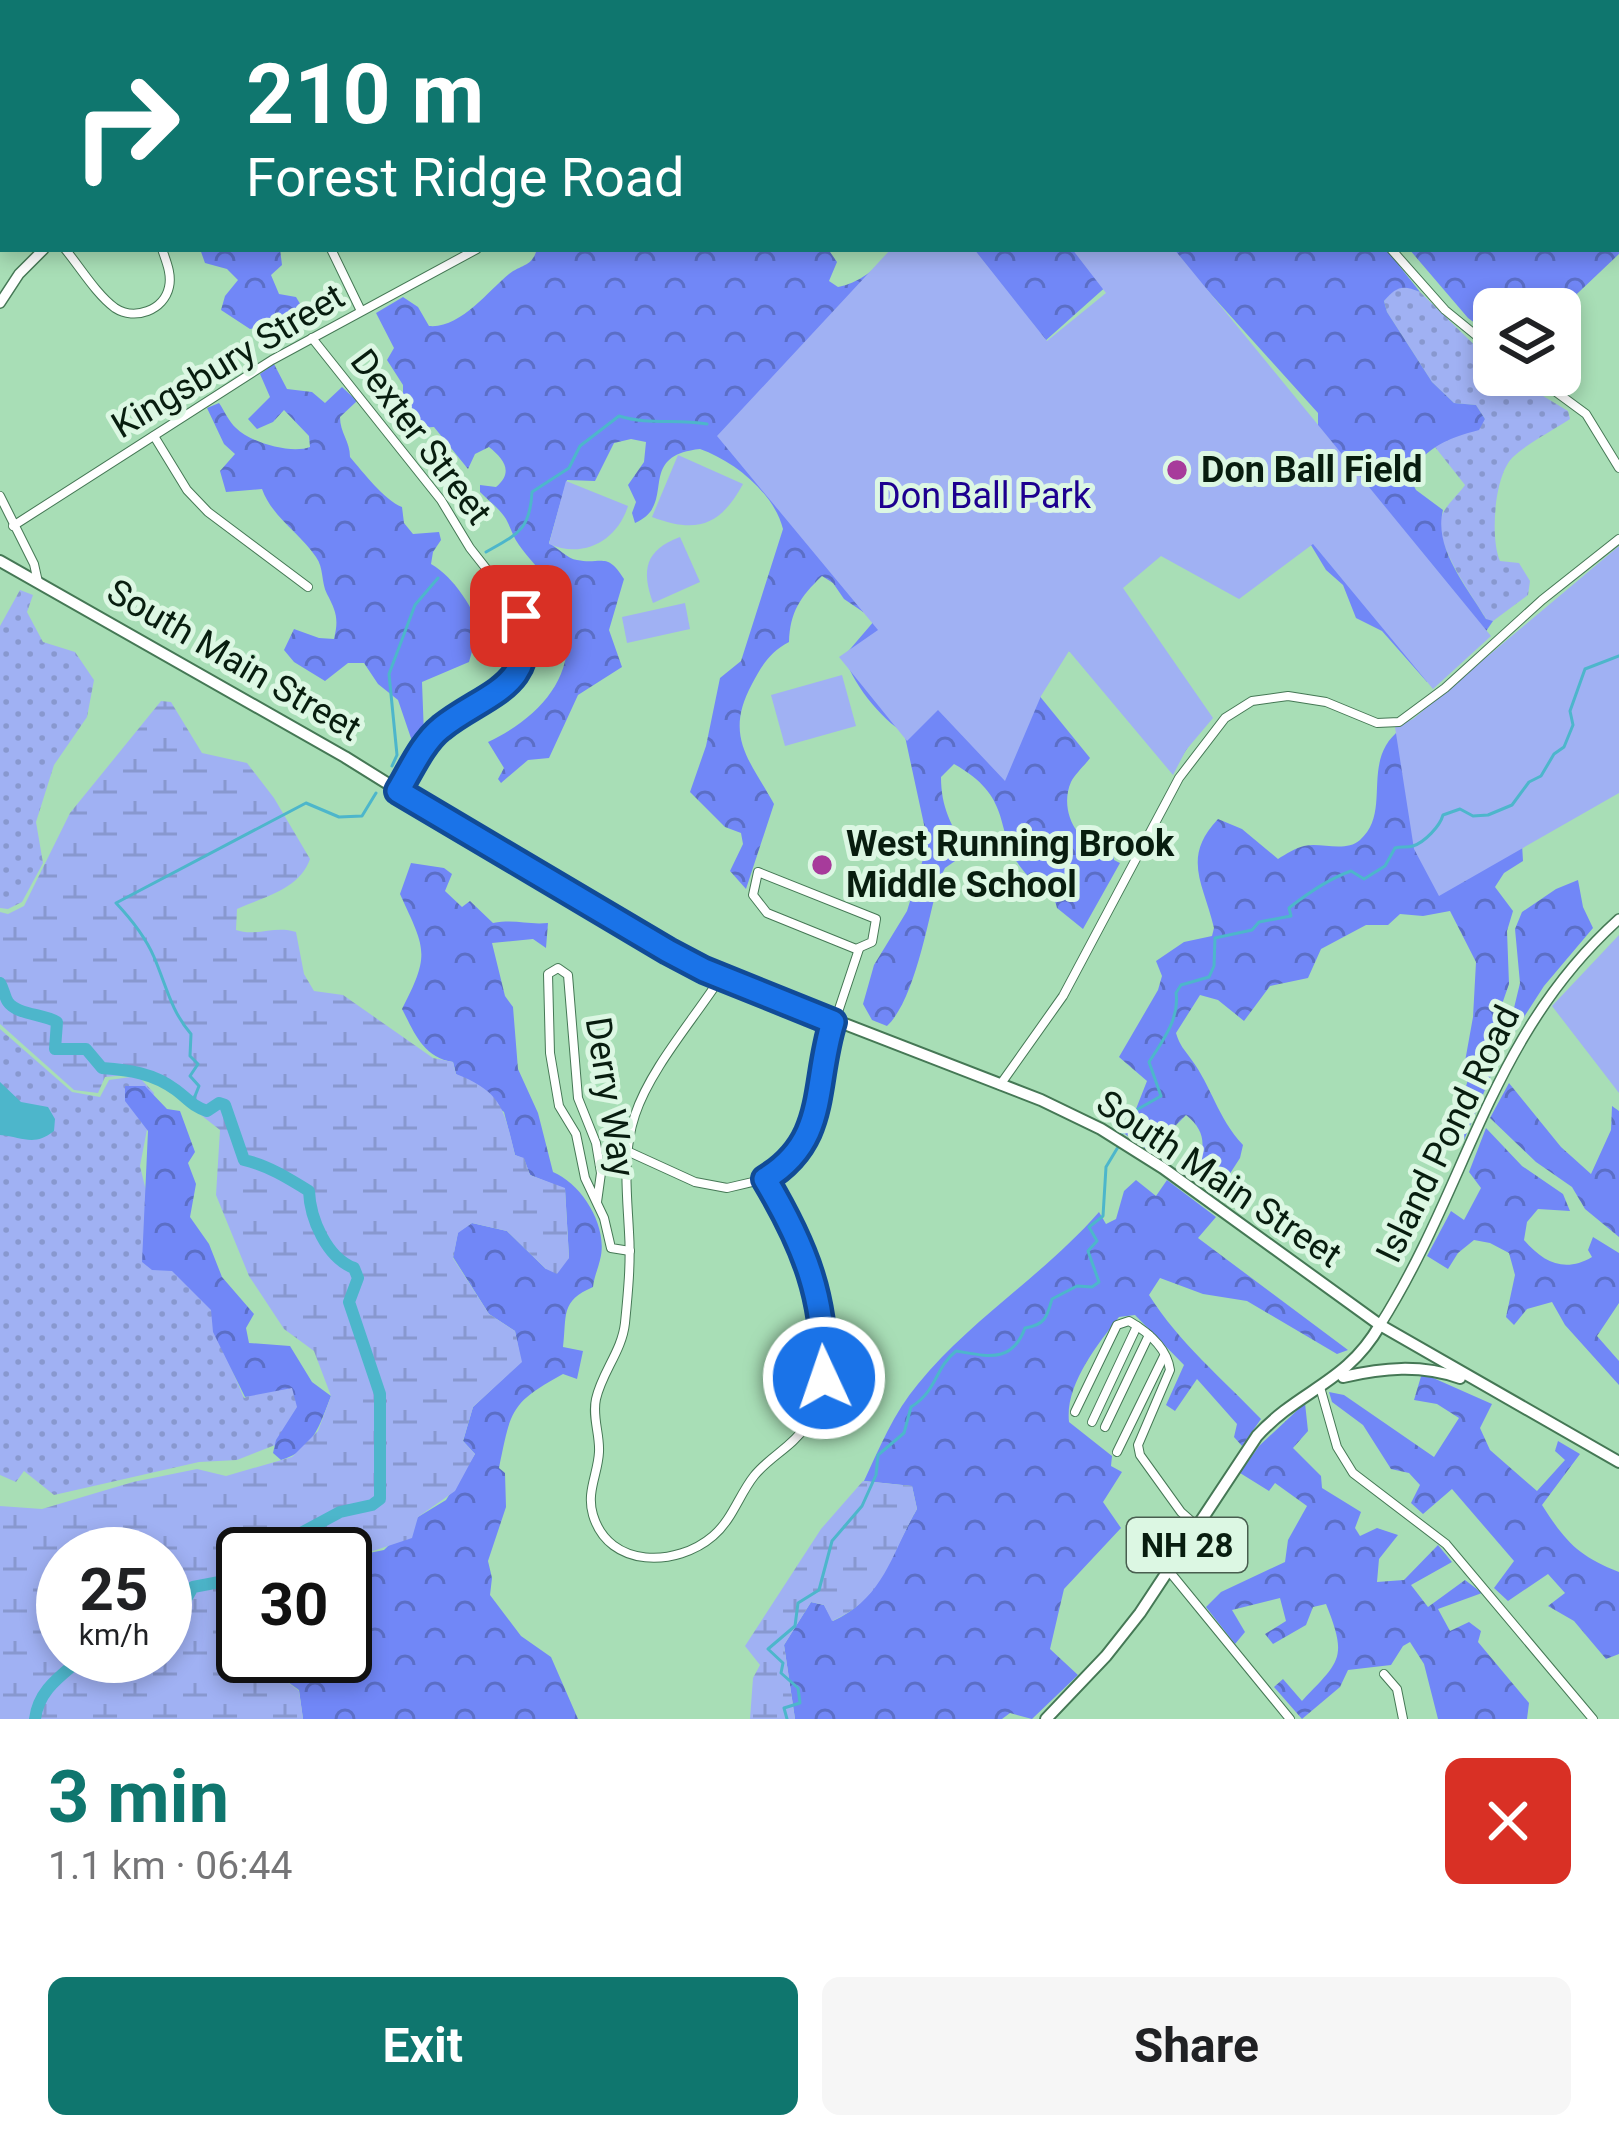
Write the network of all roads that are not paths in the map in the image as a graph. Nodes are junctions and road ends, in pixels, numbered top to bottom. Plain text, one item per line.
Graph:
1 (41, 252) edge
2 (67, 252) edge
3 (163, 252) edge
4 (332, 252) edge
5 (471, 252) edge
6 (1394, 252) edge
7 (0, 303) edge
8 (361, 311) junction
9 (1473, 333) edge
10 (312, 338) junction
11 (1562, 396) edge
12 (154, 436) junction
13 (1619, 468) edge
14 (0, 496) edge
15 (13, 526) junction
16 (1619, 539) edge
17 (0, 561) edge
18 (38, 582) junction
19 (308, 587) dead end
20 (398, 791) junction
21 (1619, 919) edge
22 (859, 949) junction
23 (721, 977) junction
24 (833, 1022) junction
25 (1000, 1084) junction
26 (627, 1150) junction
27 (765, 1179) junction
28 (597, 1202) junction
29 (630, 1250) junction
30 (1380, 1325) junction
31 (1137, 1326) junction
32 (1150, 1335) junction
33 (1164, 1356) junction
34 (1334, 1379) junction
35 (1320, 1388) junction
36 (1488, 1388) junction
37 (1075, 1412) dead end
38 (1092, 1422) dead end
39 (1105, 1427) dead end
40 (1117, 1452) dead end
41 (1619, 1462) edge
42 (1198, 1527) junction
43 (1169, 1571) junction
44 (1384, 1674) dead end
45 (1046, 1719) edge
46 (1290, 1719) edge
47 (1402, 1719) edge
48 (1593, 1719) edge

1 - 7 street
2 - 3 street
4 - 8 street
5 - 8 street, Kingsbury Street
6 - 9 street
8 - 10 street, Kingsbury Street
10 - 12 street, Kingsbury Street
10 - 20 street, Dexter Street
11 - 13 street
12 - 15 street, Kingsbury Street
12 - 19 street
14 - 15 street
15 - 18 street
16 - 25 street
17 - 18 main road, South Main Street
18 - 20 main road, South Main Street
20 - 23 main road, South Main Street
21 - 30 street, Island Pond Road
22 - 22 street
22 - 24 street
23 - 24 main road, South Main Street
23 - 26 street
24 - 25 main road, South Main Street
24 - 27 street
25 - 30 main road, South Main Street
26 - 27 street
26 - 29 street
27 - 29 street
28 - 28 street, Derry Way
28 - 29 street, Derry Way
30 - 34 main road, NH 28
30 - 36 main road, NH 28
31 - 32 street
31 - 37 street
31 - 38 street
32 - 33 street
32 - 39 street
33 - 40 street
33 - 42 street
34 - 35 main road, NH 28
34 - 36 main road, NH 28
35 - 42 main road, NH 28
35 - 48 street
36 - 41 main road, NH 28
42 - 43 main road, NH 28
43 - 45 main road, NH 28
43 - 46 street
44 - 47 street

